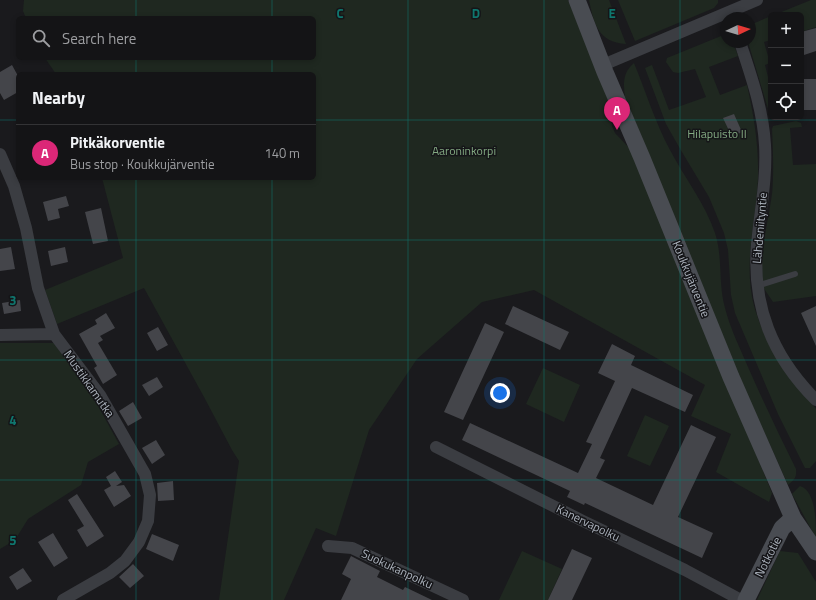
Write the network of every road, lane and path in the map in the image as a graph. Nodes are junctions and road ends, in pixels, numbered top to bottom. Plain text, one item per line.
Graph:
1 (577, 0) edge
2 (757, 0) edge
3 (730, 10) edge
4 (742, 48) edge
5 (603, 65) junction
6 (0, 154) edge
7 (796, 274) dead end
8 (757, 286) junction
9 (54, 334) junction
10 (0, 335) edge
11 (816, 400) edge
12 (436, 447) dead end
13 (793, 518) junction
14 (328, 546) dead end
15 (816, 552) edge
16 (63, 600) edge
17 (463, 600) edge
18 (741, 600) edge
19 (746, 600) edge

1 - 5 street, Koukkujärventie
2 - 3 street
3 - 5 street
4 - 8 street, Lähdeniityntie
5 - 13 street, Koukkujärventie
6 - 9 street, Mustikkamutka
7 - 8 lane
8 - 11 street, Lähdeniityntie
9 - 10 street
9 - 16 street, Mustikkamutka
12 - 18 street, Kanervapolku
13 - 15 street, Koukkujärventie
13 - 19 street, Notkotie
14 - 17 street, Suokukanpolku

